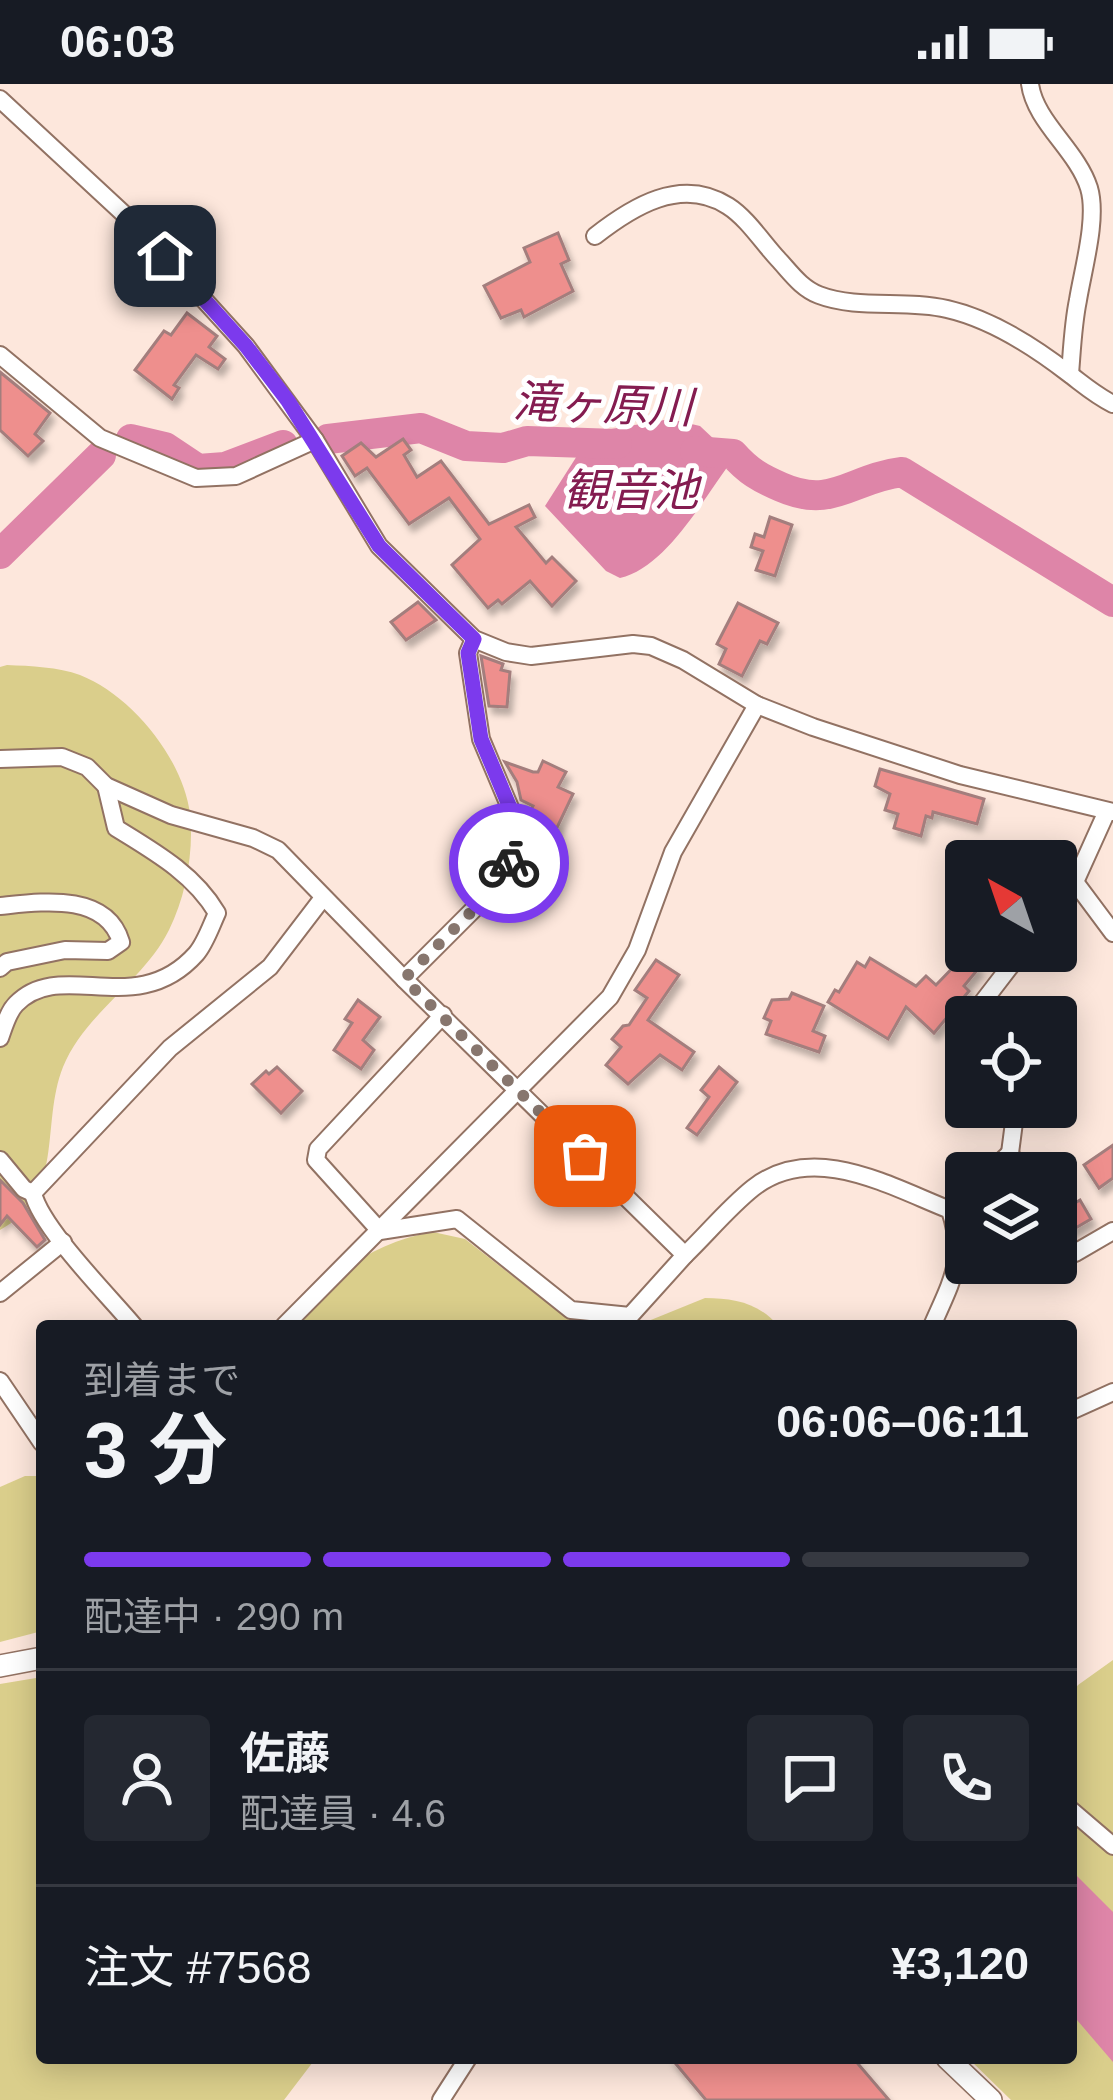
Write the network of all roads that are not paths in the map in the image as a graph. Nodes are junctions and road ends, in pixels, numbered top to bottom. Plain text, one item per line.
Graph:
1 (1030, 84) edge
2 (0, 99) edge
3 (595, 236) dead end
4 (0, 355) edge
5 (1070, 374) junction
6 (1113, 404) edge
7 (315, 440) junction
8 (474, 639) junction
9 (757, 705) junction
10 (0, 759) edge
11 (106, 786) junction
12 (1110, 812) edge
13 (1077, 878) edge
14 (1077, 885) edge
15 (322, 899) junction
16 (0, 906) edge
17 (1113, 933) edge
18 (0, 968) edge
19 (1006, 972) edge
20 (404, 979) junction
21 (987, 996) edge
22 (442, 1015) junction
23 (0, 1038) edge
24 (519, 1090) junction
25 (0, 1160) edge
26 (33, 1193) junction
27 (945, 1208) edge
28 (380, 1231) junction
29 (1113, 1231) edge
30 (63, 1242) junction
31 (1077, 1252) edge
32 (685, 1256) junction
33 (950, 1284) edge
34 (0, 1293) edge
35 (129, 1320) edge
36 (290, 1320) edge
37 (935, 1320) edge
38 (0, 1381) edge
39 (1113, 1392) edge
40 (1077, 1408) edge
41 (36, 1434) edge
42 (36, 1659) edge
43 (0, 1666) edge
44 (1077, 1815) edge
45 (1113, 1846) edge
46 (464, 2064) edge
47 (953, 2064) edge
48 (441, 2100) edge
49 (991, 2100) edge

1 - 5 street
2 - 7 street
3 - 5 street
4 - 7 street
5 - 6 street
7 - 8 street
8 - 9 street
8 - 20 street
9 - 12 street
9 - 24 street
10 - 11 street
11 - 15 street
11 - 23 street
12 - 13 street
14 - 17 street
15 - 20 street
15 - 26 street
16 - 18 street
19 - 21 street
20 - 22 street
22 - 24 street
22 - 28 street
24 - 28 street
24 - 32 street
25 - 26 street
26 - 30 street
27 - 32 street
28 - 32 street
28 - 36 street
29 - 31 street
30 - 34 street
30 - 35 street
33 - 37 street
38 - 41 street
39 - 40 street
42 - 43 street
44 - 45 street
46 - 48 street
47 - 49 street

